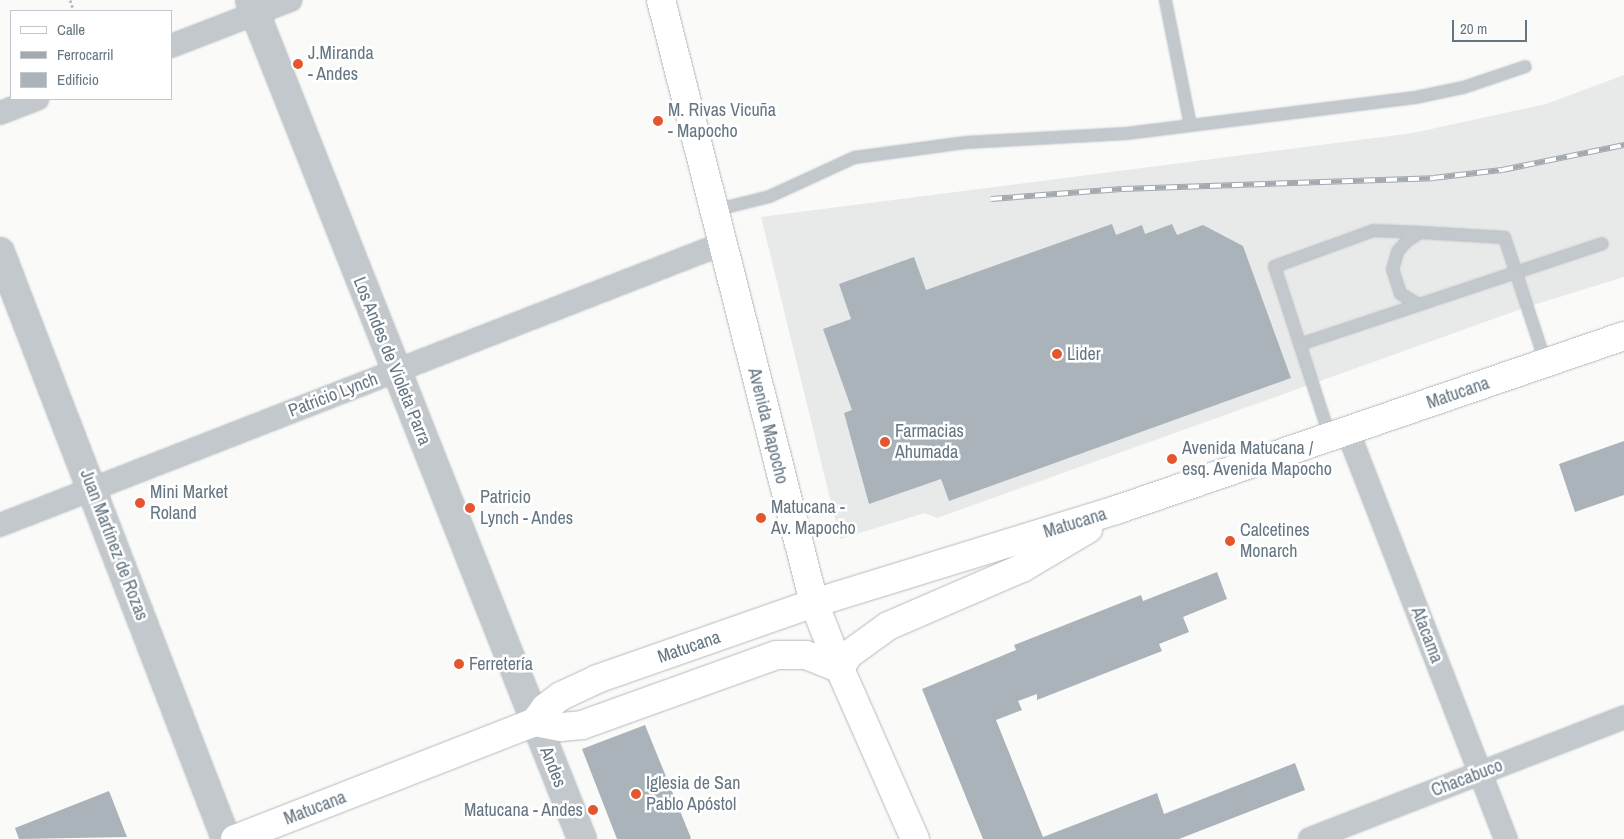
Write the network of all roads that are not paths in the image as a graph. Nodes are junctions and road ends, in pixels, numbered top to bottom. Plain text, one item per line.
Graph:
1 (290, 0) edge
2 (661, 0) edge
3 (1165, 0) edge
4 (252, 7) edge
5 (172, 46) edge
6 (1525, 66) dead end
7 (34, 100) edge
8 (0, 113) edge
9 (1190, 125) junction
10 (714, 210) junction
11 (1420, 232) junction
12 (1602, 243) dead end
13 (722, 244) junction
14 (0, 252) edge
15 (1515, 272) junction
16 (1418, 304) junction
17 (1624, 336) edge
18 (1299, 344) junction
19 (1545, 362) junction
20 (396, 370) junction
21 (1339, 435) junction
22 (92, 489) junction
23 (1116, 510) junction
24 (0, 525) edge
25 (814, 603) junction
26 (840, 669) junction
27 (1624, 717) edge
28 (535, 722) junction
29 (1480, 773) junction
30 (226, 839) edge
31 (234, 839) edge
32 (582, 839) edge
33 (915, 839) edge
34 (1310, 839) edge
35 (1506, 839) edge

1 - 4 street
2 - 10 main road, Avenida Mapocho
3 - 9 lane
4 - 5 street
4 - 20 street, Los Andes de Violeta Parra
6 - 9 lane
7 - 8 street
9 - 10 lane
10 - 13 main road, Avenida Mapocho
11 - 15 lane
11 - 16 lane
11 - 18 lane
12 - 15 lane
13 - 20 street, Patricio Lynch
13 - 25 main road, Avenida Mapocho
14 - 22 street, Juan Martínez de Rozas
15 - 16 lane
15 - 19 lane
16 - 18 lane
17 - 19 main road, Matucana
18 - 21 lane
19 - 21 main road, Matucana
20 - 22 street, Patricio Lynch
20 - 28 street, Los Andes de Violeta Parra
21 - 23 main road, Matucana
21 - 29 street, Atacama
22 - 24 street, Patricio Lynch
22 - 30 street, Juan Martínez de Rozas
23 - 25 main road, Matucana
23 - 26 main road
25 - 26 main road, Avenida Mapocho
25 - 28 main road, Matucana
26 - 28 main road, Matucana
26 - 33 main road, Avenida Mapocho
27 - 29 street, Chacabuco
28 - 31 main road, Matucana
28 - 32 street, Andes
29 - 34 street, Chacabuco
29 - 35 street, Atacama

